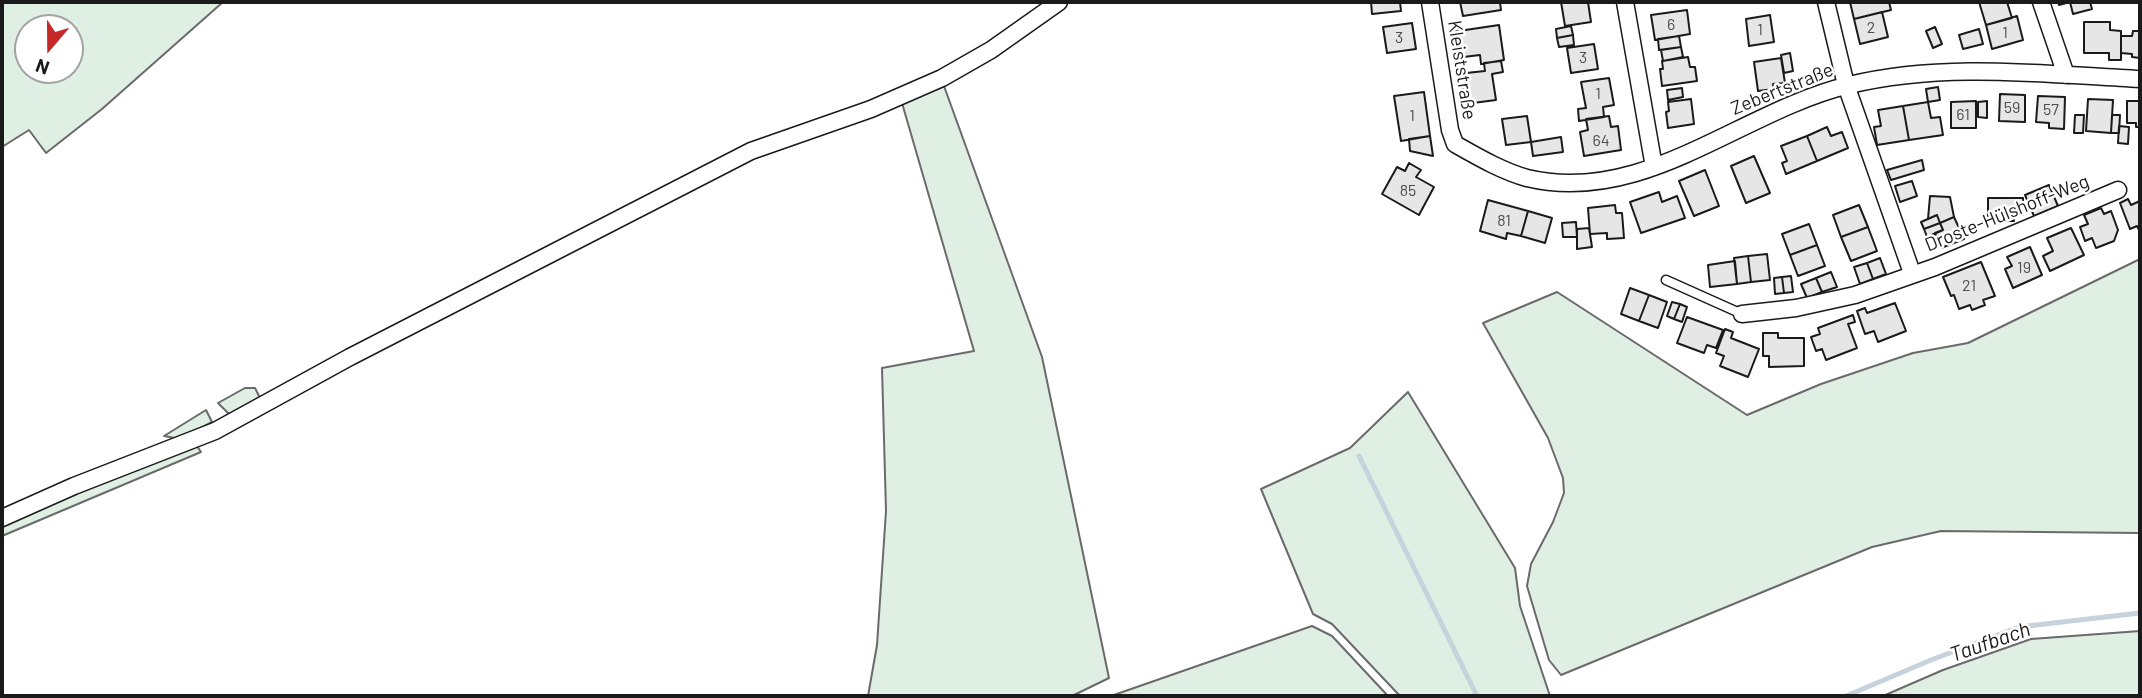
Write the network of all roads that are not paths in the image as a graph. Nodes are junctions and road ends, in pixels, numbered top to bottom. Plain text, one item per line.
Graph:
1 (1059, 2) edge
2 (1430, 2) edge
3 (1625, 2) edge
4 (1826, 2) edge
5 (2042, 2) edge
6 (2066, 75) junction
7 (2140, 79) edge
8 (1846, 85) junction
9 (1455, 144) joint
10 (1654, 167) junction
11 (2118, 190) dead end
12 (1912, 273) junction
13 (1666, 280) dead end
14 (1742, 313) joint
15 (2, 518) edge

1 - 15 street
2 - 9 street, Kleiststraße
3 - 10 street
4 - 8 street, Droste-Hülshoff-Weg
5 - 6 street
6 - 7 street, Zebertstraße
6 - 8 street, Zebertstraße
8 - 10 street, Zebertstraße
8 - 12 street, Droste-Hülshoff-Weg
9 - 10 street, Zebertstraße
11 - 12 street, Droste-Hülshoff-Weg
12 - 14 street, Droste-Hülshoff-Weg
13 - 14 lane

